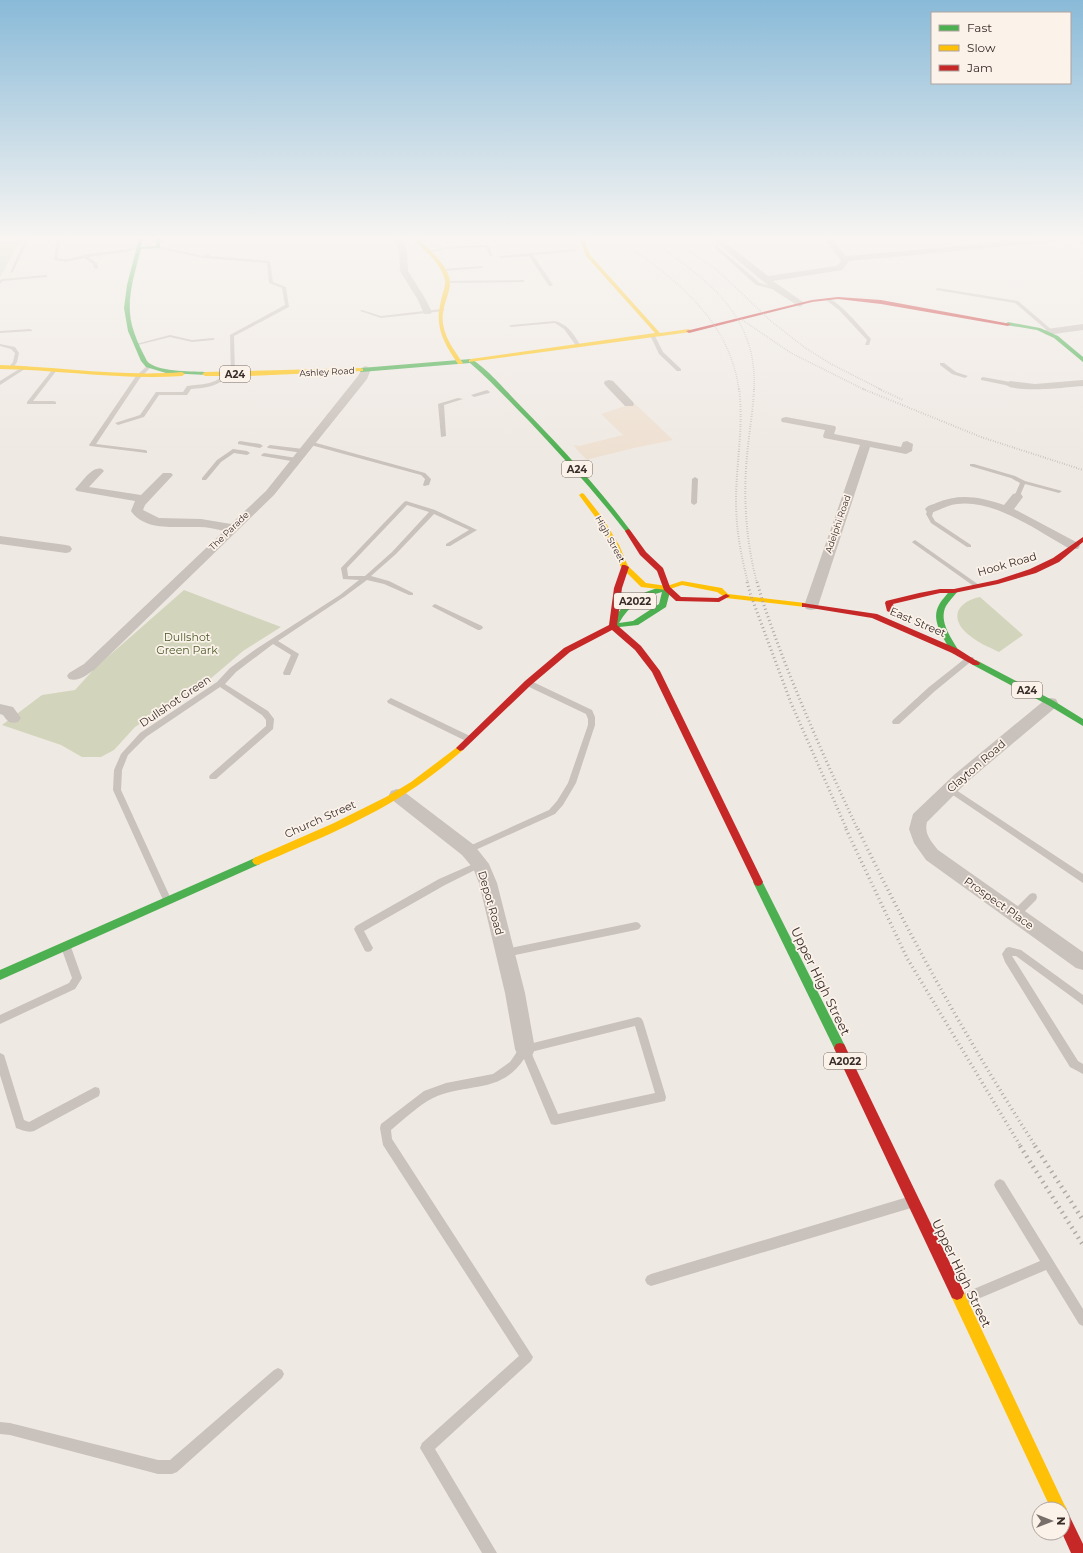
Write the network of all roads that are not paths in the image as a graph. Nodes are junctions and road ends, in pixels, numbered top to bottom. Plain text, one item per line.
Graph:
1 (128, 311) edge
2 (277, 311) edge
3 (363, 311) edge
4 (431, 311) edge
5 (441, 311) edge
6 (634, 311) edge
7 (771, 311) edge
8 (841, 311) edge
9 (936, 311) edge
10 (1027, 311) edge
11 (427, 312) joint
12 (511, 326) dead end
13 (636, 326) dead end
14 (1083, 327) edge
15 (30, 330) dead end
16 (1049, 331) junction
17 (0, 332) edge
18 (652, 335) junction
19 (213, 339) dead end
20 (138, 344) junction
21 (867, 344) dead end
22 (0, 345) edge
23 (579, 346) junction
24 (1083, 360) edge
25 (134, 361) junction
26 (471, 361) junction
27 (942, 364) dead end
28 (0, 367) edge
29 (11, 367) junction
30 (149, 367) junction
31 (461, 367) junction
32 (26, 368) junction
33 (54, 370) junction
34 (366, 370) junction
35 (679, 370) dead end
36 (96, 373) junction
37 (182, 374) junction
38 (198, 374) junction
39 (230, 374) junction
40 (965, 376) dead end
41 (138, 377) junction
42 (983, 380) dead end
43 (0, 383) edge
44 (609, 383) dead end
45 (1083, 383) edge
46 (1010, 384) joint
47 (190, 387) junction
48 (487, 391) dead end
49 (474, 395) dead end
50 (460, 399) dead end
51 (54, 403) dead end
52 (629, 404) dead end
53 (786, 420) dead end
54 (118, 423) dead end
55 (443, 436) dead end
56 (240, 443) dead end
57 (866, 444) junction
58 (907, 444) dead end
59 (260, 446) dead end
60 (270, 447) dead end
61 (303, 451) junction
62 (145, 452) dead end
63 (247, 453) dead end
64 (264, 455) dead end
65 (972, 465) dead end
66 (98, 471) dead end
67 (167, 475) dead end
68 (204, 479) dead end
69 (694, 479) dead end
70 (1023, 482) junction
71 (426, 485) dead end
72 (575, 487) dead end
73 (1059, 491) dead end
74 (1017, 497) joint
75 (144, 499) junction
76 (694, 503) dead end
77 (931, 509) joint
78 (1007, 509) junction
79 (433, 511) junction
80 (232, 528) junction
81 (0, 540) edge
82 (915, 542) dead end
83 (448, 545) dead end
84 (1080, 545) edge
85 (968, 546) dead end
86 (66, 549) dead end
87 (625, 567) junction
88 (367, 577) junction
89 (977, 586) junction
90 (667, 588) junction
91 (954, 591) junction
92 (411, 594) dead end
93 (726, 596) junction
94 (935, 602) dead end
95 (435, 606) dead end
96 (811, 606) junction
97 (874, 616) junction
98 (613, 626) junction
99 (480, 628) dead end
100 (273, 641) junction
101 (955, 651) junction
102 (970, 659) junction
103 (287, 673) dead end
104 (74, 676) dead end
105 (528, 683) junction
106 (220, 684) junction
107 (391, 701) dead end
108 (1051, 703) junction
109 (0, 709) edge
110 (13, 718) dead end
111 (896, 722) dead end
112 (1083, 723) edge
113 (469, 739) junction
114 (213, 777) dead end
115 (950, 789) junction
116 (396, 795) junction
117 (920, 838) joint
118 (468, 850) junction
119 (480, 864) junction
120 (1083, 879) edge
121 (1033, 897) dead end
122 (167, 900) junction
123 (1016, 914) junction
124 (636, 926) dead end
125 (66, 947) junction
126 (368, 948) dead end
127 (505, 953) junction
128 (1083, 962) edge
129 (0, 975) edge
130 (1083, 1001) edge
131 (0, 1020) edge
132 (525, 1049) junction
133 (0, 1058) edge
134 (1083, 1069) edge
135 (95, 1092) dead end
136 (1000, 1185) dead end
137 (914, 1201) junction
138 (1048, 1263) junction
139 (651, 1280) dead end
140 (961, 1300) junction
141 (1083, 1320) edge
142 (278, 1374) dead end
143 (0, 1428) edge
144 (1055, 1501) edge
145 (1071, 1537) edge
146 (490, 1553) edge
147 (1078, 1553) edge

1 - 20 main road
2 - 39 lane
3 - 11 lane
4 - 11 lane
5 - 31 main road
6 - 18 main road
7 - 18 main road, Ashley Road
8 - 21 lane
9 - 16 main road, Ashley Road
10 - 16 lane
12 - 23 lane
13 - 18 main road
14 - 16 street
15 - 17 lane
16 - 24 main road
18 - 23 main road, Ashley Road
18 - 35 lane
19 - 20 lane
20 - 25 main road
22 - 29 lane
23 - 26 main road, Ashley Road
25 - 30 main road
25 - 36 main road, Ashley Road
26 - 31 main road, Ashley Road / A24
26 - 90 main road, High Street / A24
27 - 40 lane
28 - 29 main road, Ashley Road
29 - 32 main road, Ashley Road
30 - 37 main road, Ashley Road / A24
30 - 41 lane
31 - 34 main road, Ashley Road / A24
32 - 33 main road, Ashley Road
32 - 43 lane
33 - 36 main road, Ashley Road
33 - 51 lane
34 - 39 main road, Ashley Road / A24
34 - 61 street, The Parade
36 - 41 main road, Ashley Road
37 - 38 main road, Ashley Road / A24
37 - 41 main road, Ashley Road
38 - 39 main road, Ashley Road / A24
38 - 47 lane
39 - 47 lane
41 - 62 lane
42 - 46 lane
44 - 52 street
45 - 46 street
47 - 54 lane
48 - 49 lane
50 - 55 lane
53 - 57 street
56 - 59 lane
57 - 58 street
57 - 96 street, Adelphi Road
60 - 61 lane
61 - 64 lane
61 - 71 lane
61 - 80 street, The Parade
63 - 68 lane
65 - 70 lane
66 - 75 street
67 - 75 street
69 - 76 lane
70 - 73 lane
70 - 74 lane
72 - 87 main road, High Street / A24
74 - 78 street
75 - 80 street
77 - 78 street
77 - 85 lane
78 - 84 street
79 - 83 lane
79 - 88 lane, Dullshot Green
79 - 88 lane
80 - 104 street, The Parade
81 - 86 street
82 - 89 lane
84 - 89 main road, Hook Road
87 - 90 main road, High Street / A24
87 - 98 main road
88 - 92 lane
88 - 100 lane, Dullshot Green
89 - 91 main road, Hook Road
90 - 93 main road, East Street / A24
90 - 93 main road, East Street / A24
90 - 98 main road, A2022
90 - 98 main road
91 - 94 main road
91 - 97 main road, Hook Road
91 - 101 main road
93 - 96 main road, East Street / A24
95 - 99 lane
96 - 97 main road, East Street / A24
97 - 101 main road, East Street / A24
98 - 105 main road, Church Street
98 - 137 main road, Upper High Street / A2022
100 - 103 lane
100 - 106 lane, Dullshot Green
101 - 102 main road, East Street / A24
102 - 108 main road, East Street / A24
102 - 111 lane
105 - 113 main road, Church Street
105 - 118 lane
106 - 114 lane
106 - 122 lane, Dullshot Green
107 - 113 lane
108 - 112 main road, East Street / A24
108 - 115 street, Clayton Road
109 - 110 street
113 - 116 main road, Church Street
115 - 117 street, Clayton Road
115 - 120 lane
116 - 118 street, Depot Road
116 - 122 main road, Church Street
117 - 123 street, Prospect Place
118 - 119 street, Depot Road
119 - 126 lane
119 - 127 street, Depot Road
121 - 123 lane
122 - 125 main road, Church Street
123 - 128 street, Prospect Place
124 - 127 lane
125 - 129 main road, Church Street
125 - 131 lane
127 - 132 street, Depot Road
130 - 134 lane
132 - 132 lane
132 - 146 lane
133 - 135 lane
136 - 138 lane
137 - 139 lane
137 - 140 main road, Upper High Street / A2022
138 - 140 lane
138 - 141 lane
140 - 144 main road, Upper High Street / A2022
142 - 143 lane
145 - 147 main road

